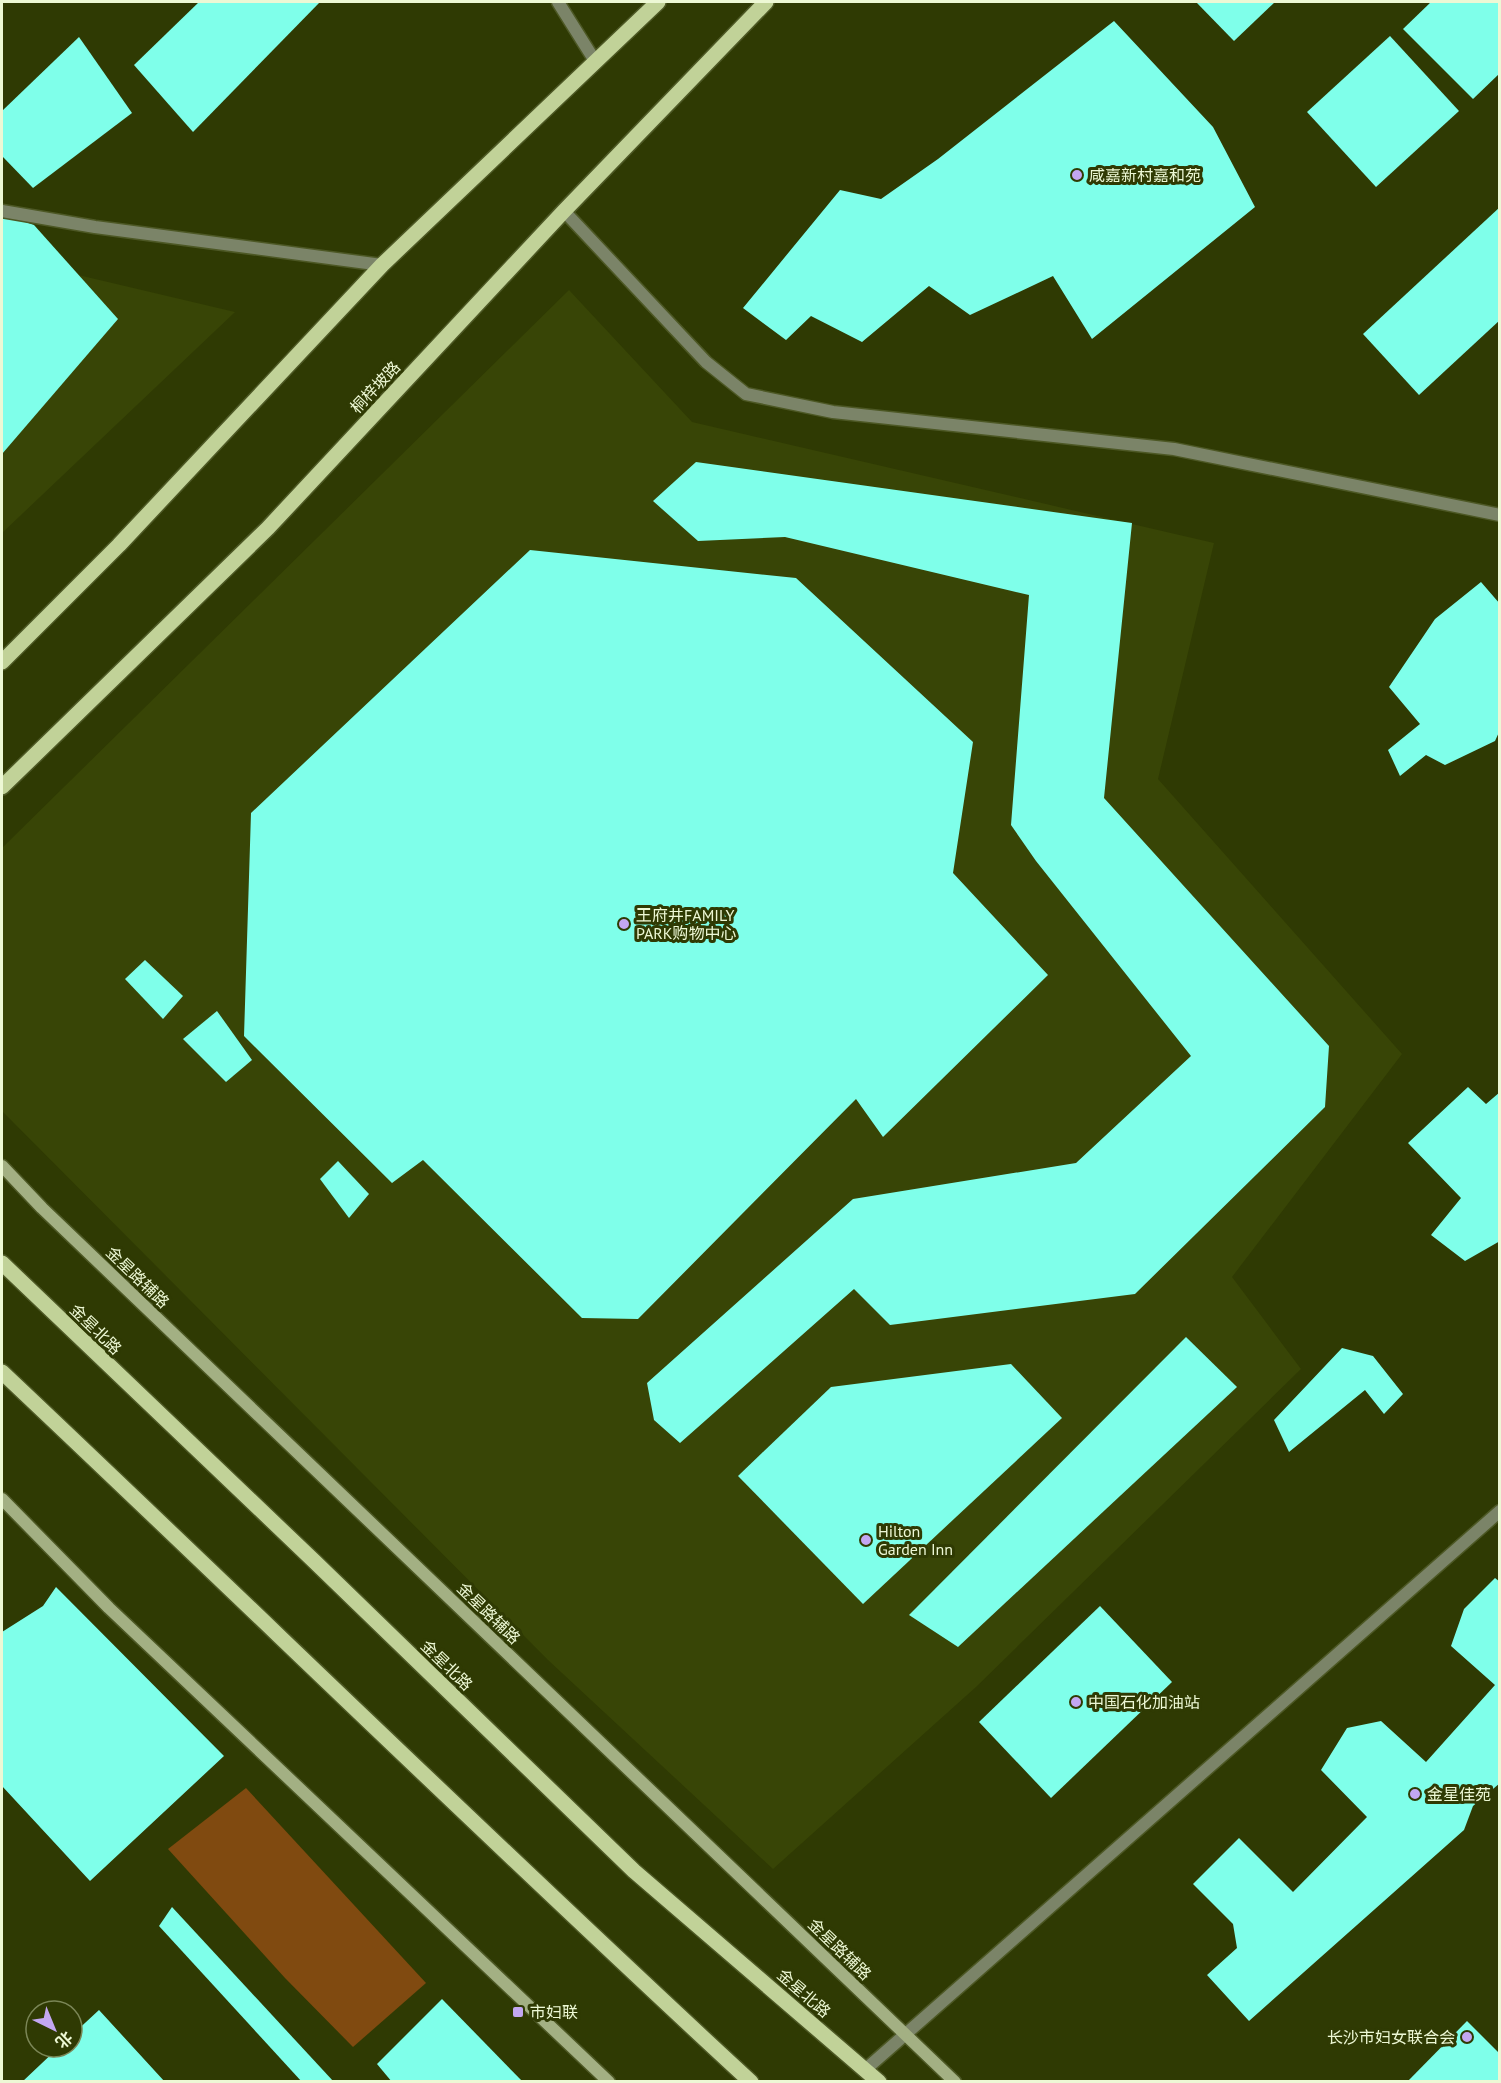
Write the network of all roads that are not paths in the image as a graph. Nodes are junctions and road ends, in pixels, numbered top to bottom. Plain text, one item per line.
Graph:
1 (558, 2) edge
2 (658, 2) edge
3 (766, 2) edge
4 (595, 61) junction
5 (2, 211) edge
6 (564, 211) junction
7 (382, 265) junction
8 (1500, 515) edge
9 (2, 662) edge
10 (2, 787) edge
11 (2, 1166) edge
12 (2, 1263) edge
13 (2, 1372) edge
14 (2, 1499) edge
15 (1500, 1511) edge
16 (905, 2034) junction
17 (866, 2069) junction
18 (609, 2082) edge
19 (751, 2082) edge
20 (879, 2082) edge
21 (955, 2082) edge

1 - 4 street
2 - 4 main road
3 - 6 main road, 桐梓坡路
4 - 7 main road
5 - 7 street
6 - 8 street
6 - 10 main road, 桐梓坡路
7 - 9 main road
11 - 16 street, 金星路辅路
12 - 17 main road, 金星北路
13 - 19 main road
14 - 18 street
15 - 16 street
16 - 17 street
16 - 21 street, 金星路辅路
17 - 20 main road, 金星北路

